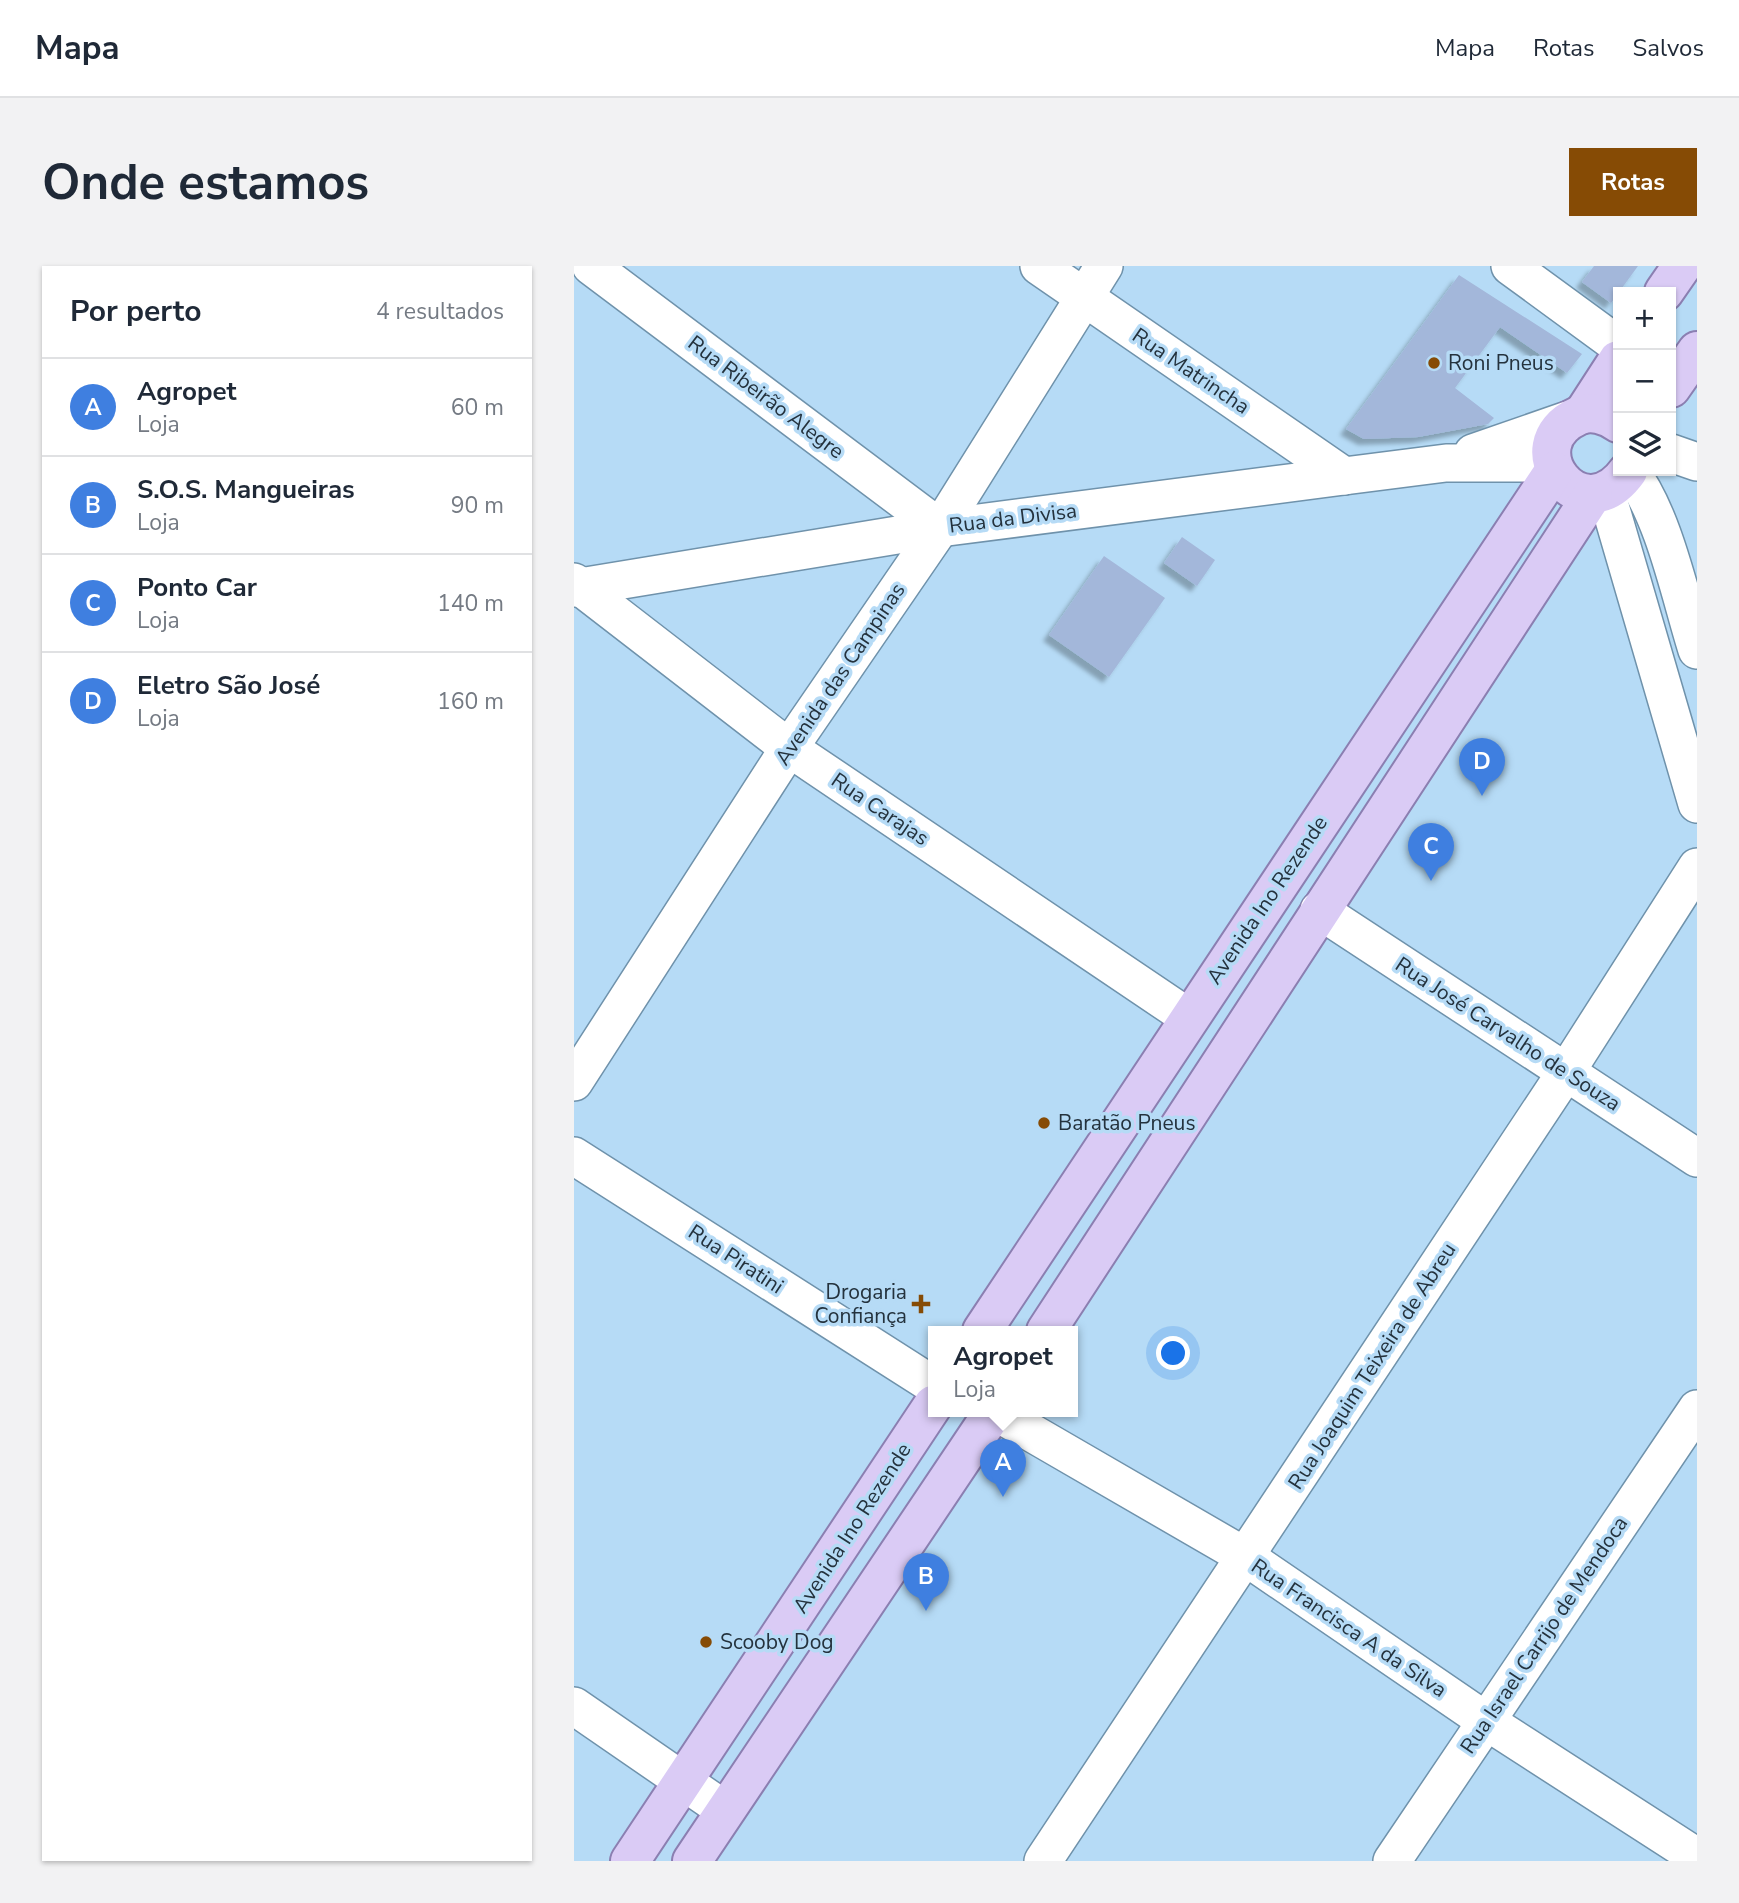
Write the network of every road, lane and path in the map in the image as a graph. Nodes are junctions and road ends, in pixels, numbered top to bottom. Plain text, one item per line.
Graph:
1 (591, 266) edge
2 (1039, 266) edge
3 (1104, 266) edge
4 (1510, 266) edge
5 (1682, 266) edge
6 (1667, 287) edge
7 (1083, 297) junction
8 (1613, 341) edge
9 (1697, 351) edge
10 (1613, 371) edge
11 (1676, 381) edge
12 (1590, 419) edge
13 (1676, 455) edge
14 (1697, 462) edge
15 (1446, 463) junction
16 (1553, 467) junction
17 (1344, 476) junction
18 (1614, 482) edge
19 (940, 528) junction
20 (576, 586) edge
21 (1697, 650) edge
22 (789, 748) junction
23 (1697, 804) edge
24 (1697, 867) edge
25 (1319, 910) junction
26 (1188, 1017) junction
27 (1566, 1072) junction
28 (574, 1082) edge
29 (574, 1156) edge
30 (1697, 1158) edge
31 (985, 1326) edge
32 (1049, 1326) edge
33 (928, 1382) edge
34 (1697, 1409) edge
35 (928, 1413) edge
36 (990, 1417) edge
37 (1004, 1417) edge
38 (1246, 1557) junction
39 (574, 1706) edge
40 (1486, 1721) junction
41 (683, 1781) junction
42 (725, 1810) junction
43 (1697, 1857) edge
44 (630, 1861) edge
45 (692, 1861) edge
46 (1043, 1861) edge
47 (1392, 1861) edge

1 - 19 street, Rua Ribeirão Alegre
2 - 7 street, Rua Matrincha
3 - 7 street, Avenida das Campinas
4 - 8 street
5 - 6 main road
7 - 17 street, Rua Matrincha
7 - 19 street, Avenida das Campinas
9 - 11 main road
10 - 12 main road
12 - 15 street, Rua da Divisa
12 - 16 main road
13 - 14 street
15 - 16 street, Rua da Divisa
15 - 17 street, Rua da Divisa
16 - 18 main road
16 - 26 main road, Avenida Ino Rezende
17 - 19 street, Rua da Divisa
18 - 21 street
18 - 23 street
18 - 25 main road
19 - 20 street, Rua da Divisa
19 - 22 street, Avenida das Campinas
20 - 22 street, Rua Carajas
22 - 26 street, Rua Carajas
22 - 28 street, Avenida das Campinas
24 - 27 street, Rua Joaquim Teixeira de Abreu
25 - 27 street, Rua José Carvalho de Souza
25 - 32 main road
26 - 31 main road, Avenida Ino Rezende
27 - 30 street, Rua José Carvalho de Souza
27 - 38 street, Rua Joaquim Teixeira de Abreu
29 - 33 street, Rua Piratini
34 - 40 street, Rua Israel Carrijo de Mendoca
35 - 41 main road, Avenida Ino Rezende
36 - 42 main road
37 - 38 street, Rua Francisca A da Silva
38 - 40 street, Rua Francisca A da Silva
38 - 46 street, Rua Joaquim Teixeira de Abreu
39 - 41 street
40 - 43 street, Rua Francisca A da Silva
40 - 47 street, Rua Israel Carrijo de Mendoca
41 - 42 street
41 - 44 main road, Avenida Ino Rezende
42 - 45 main road

